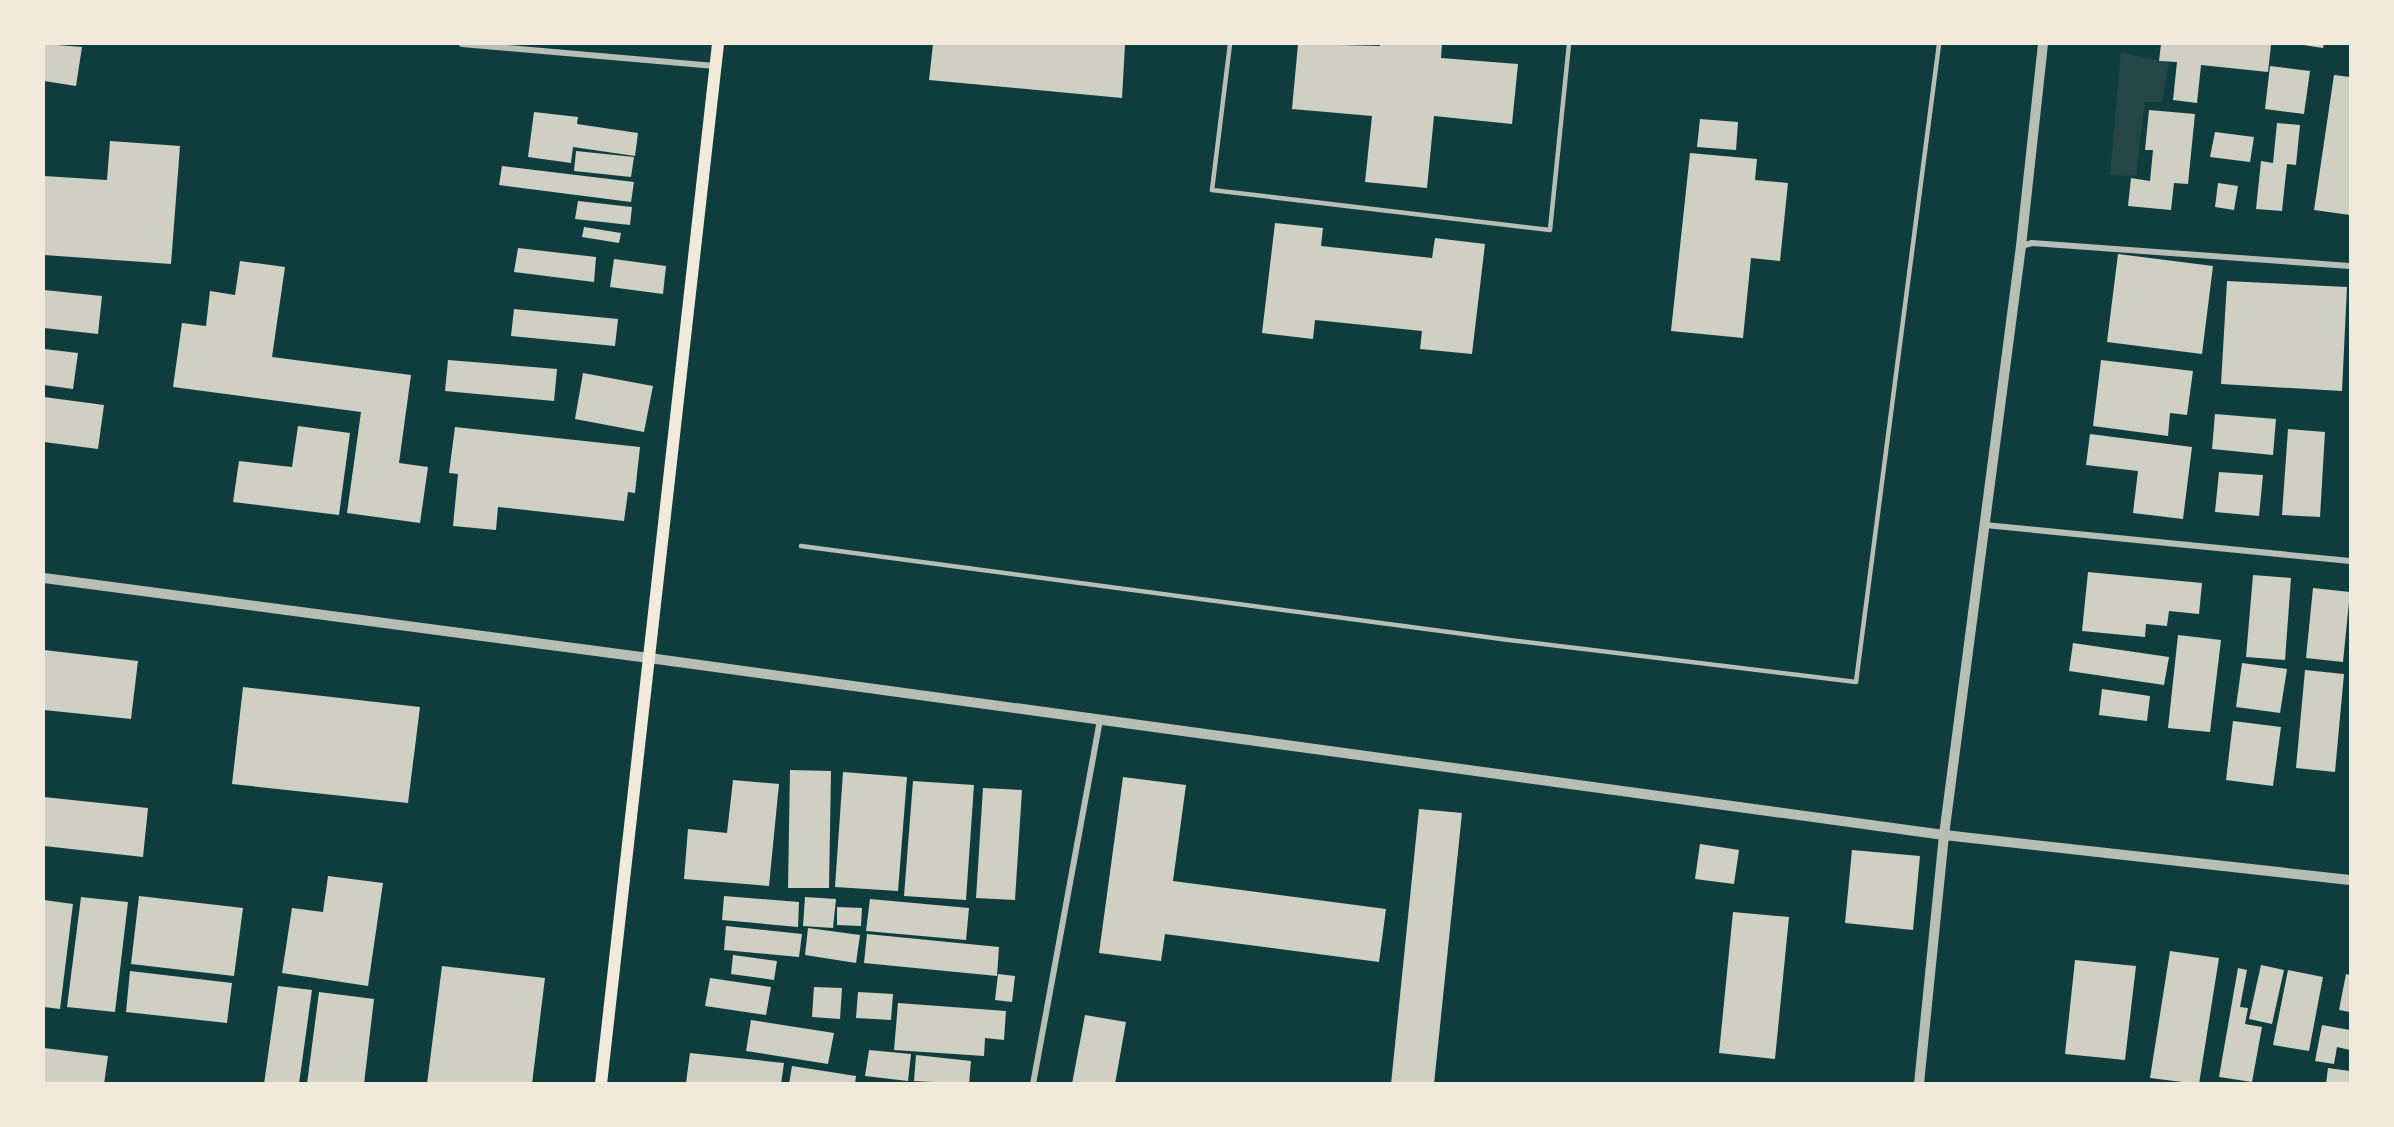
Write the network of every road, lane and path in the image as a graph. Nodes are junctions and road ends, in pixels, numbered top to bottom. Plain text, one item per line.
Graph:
1 (462, 44) edge
2 (718, 44) edge
3 (1230, 44) edge
4 (1569, 44) edge
5 (1939, 44) edge
6 (2043, 44) edge
7 (716, 66) junction
8 (2021, 246) junction
9 (2350, 266) edge
10 (1985, 525) junction
11 (801, 546) dead end
12 (2350, 561) edge
13 (44, 578) edge
14 (649, 658) junction
15 (1100, 720) junction
16 (1944, 836) junction
17 (2350, 880) edge
18 (601, 1083) edge
19 (1033, 1083) edge
20 (1919, 1083) edge

1 - 7 street
2 - 7 main road
3 - 4 lane
5 - 11 lane
6 - 8 street
7 - 14 main road
8 - 9 street
8 - 10 street
10 - 12 street
10 - 16 street
13 - 14 street
14 - 15 street
14 - 18 main road
15 - 16 street
15 - 19 street
16 - 17 street
16 - 20 street

